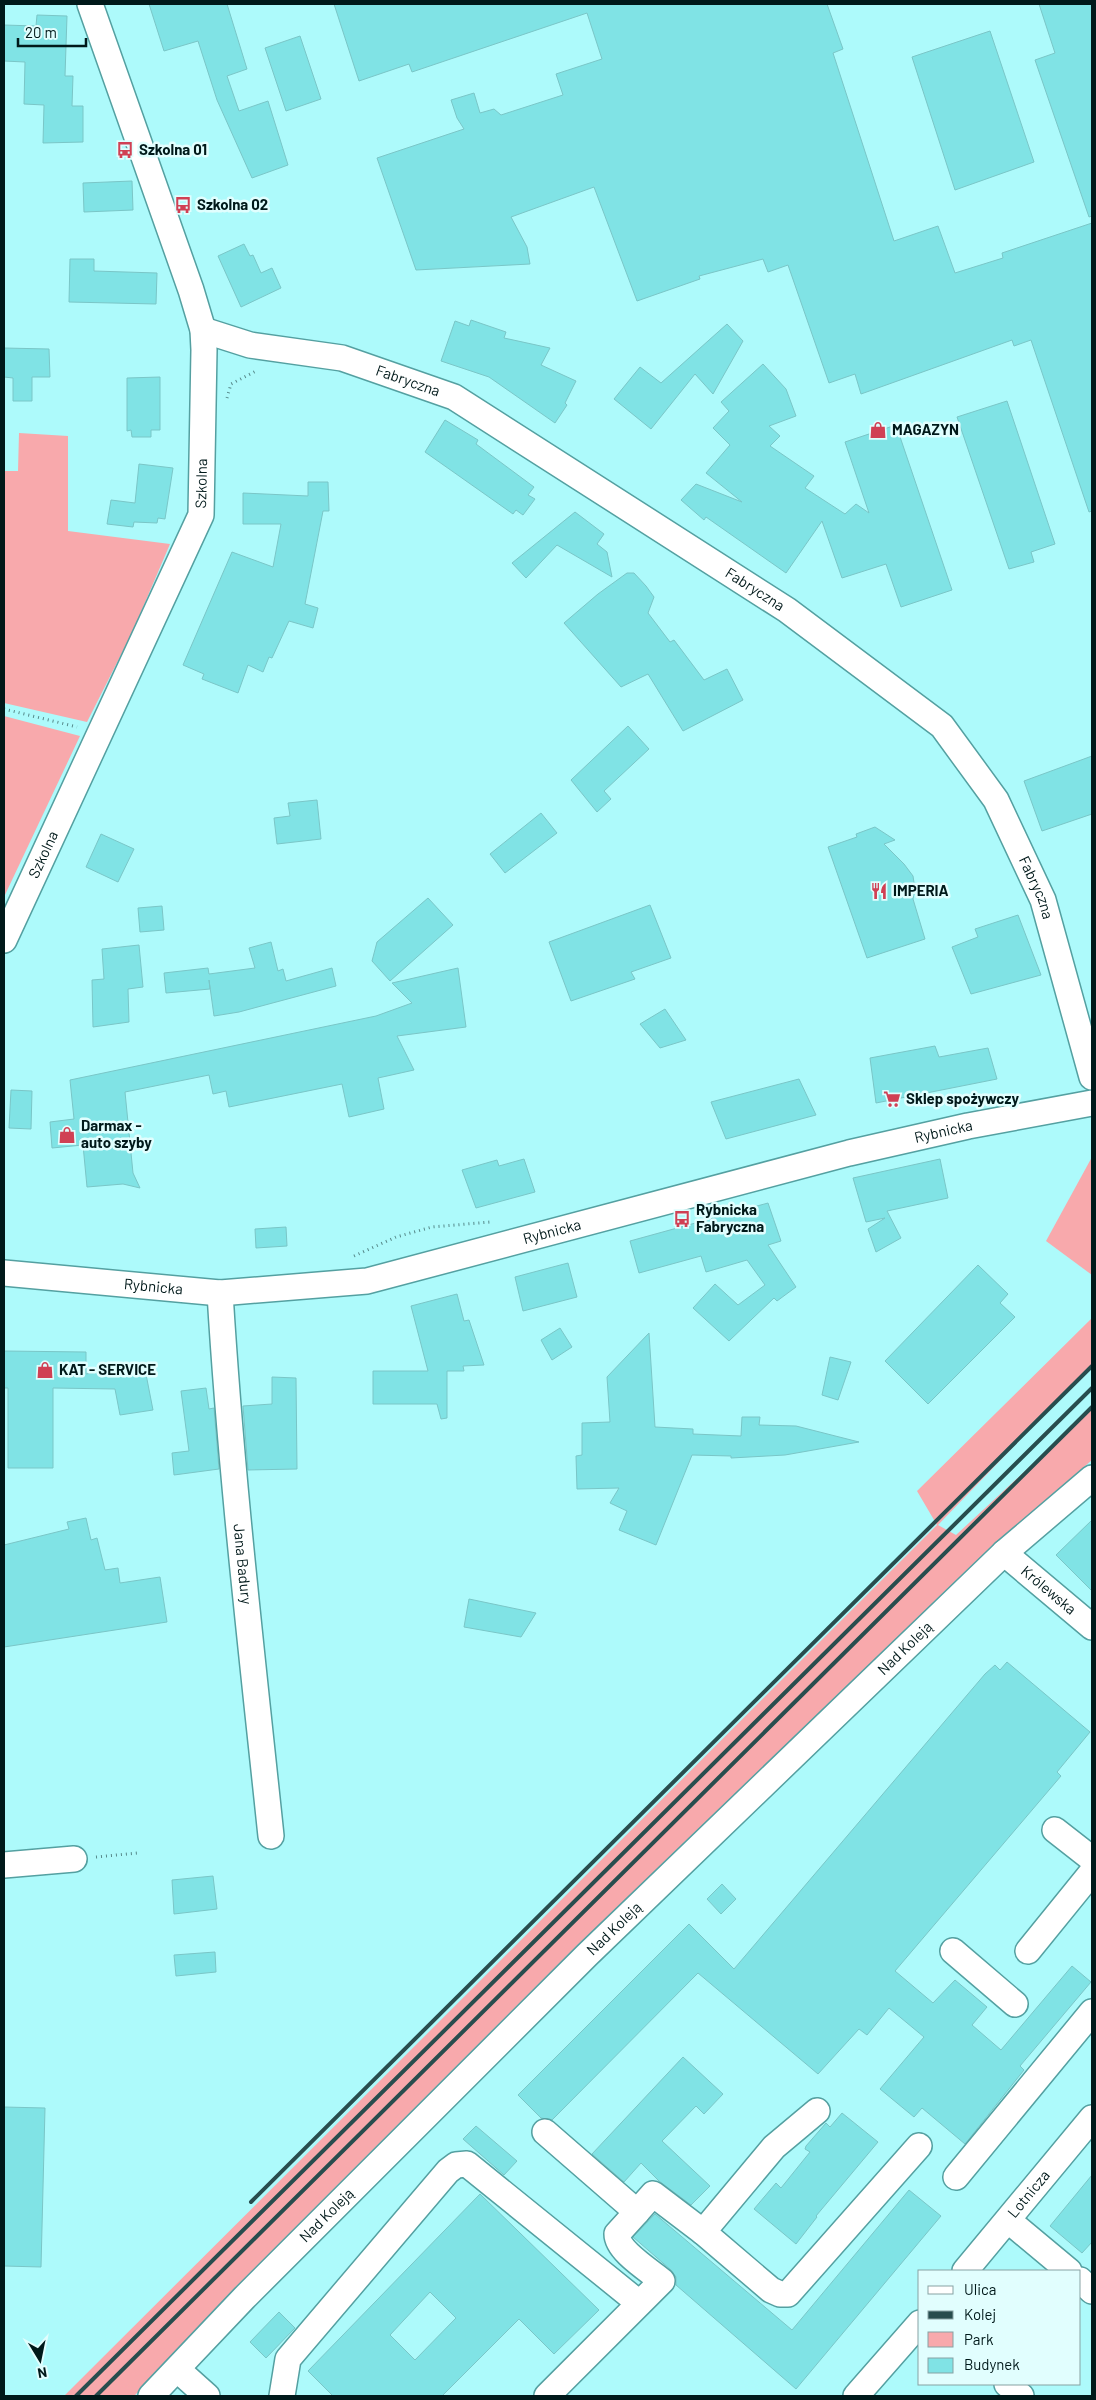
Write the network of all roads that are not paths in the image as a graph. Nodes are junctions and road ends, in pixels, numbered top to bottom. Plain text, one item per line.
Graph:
1 (90, 4) edge
2 (203, 330) junction
3 (4, 940) edge
4 (1092, 1077) edge
5 (1092, 1103) edge
6 (4, 1273) edge
7 (220, 1293) junction
8 (1092, 1478) edge
9 (1004, 1553) junction
10 (1092, 1627) edge
11 (1055, 1830) dead end
12 (271, 1836) dead end
13 (74, 1859) road end
14 (1092, 1859) edge
15 (4, 1865) edge
16 (1092, 1872) edge
17 (1028, 1951) dead end
18 (953, 1952) dead end
19 (1015, 2004) dead end
20 (1092, 2012) edge
21 (817, 2111) dead end
22 (1092, 2118) edge
23 (544, 2132) dead end
24 (919, 2146) dead end
25 (956, 2177) dead end
26 (637, 2212) junction
27 (1009, 2221) junction
28 (703, 2232) junction
29 (966, 2270) edge
30 (1068, 2270) edge
31 (1081, 2281) edge
32 (1092, 2291) edge
33 (639, 2303) junction
34 (918, 2325) edge
35 (178, 2370) junction
36 (1007, 2385) edge
37 (151, 2396) edge
38 (207, 2396) edge
39 (282, 2396) edge
40 (546, 2396) edge
41 (856, 2396) edge
42 (1021, 2396) edge

1 - 2 street, Szkolna
2 - 3 street, Szkolna
2 - 4 street, Fabryczna
5 - 7 street, Rybnicka
6 - 7 street, Rybnicka
7 - 12 street, Jana Badury
8 - 9 street, Nad Koleją
9 - 10 street, Królewska
9 - 35 street, Nad Koleją
11 - 14 street
13 - 15 street
16 - 17 street
18 - 19 street
20 - 25 street
21 - 28 street
22 - 27 street, Lotnicza
23 - 26 street
24 - 28 street
26 - 28 street
26 - 33 street
27 - 29 street, Lotnicza
27 - 30 street
31 - 32 street
33 - 39 street
33 - 40 street
34 - 41 street
35 - 37 street, Nad Koleją
35 - 38 street
36 - 42 street

